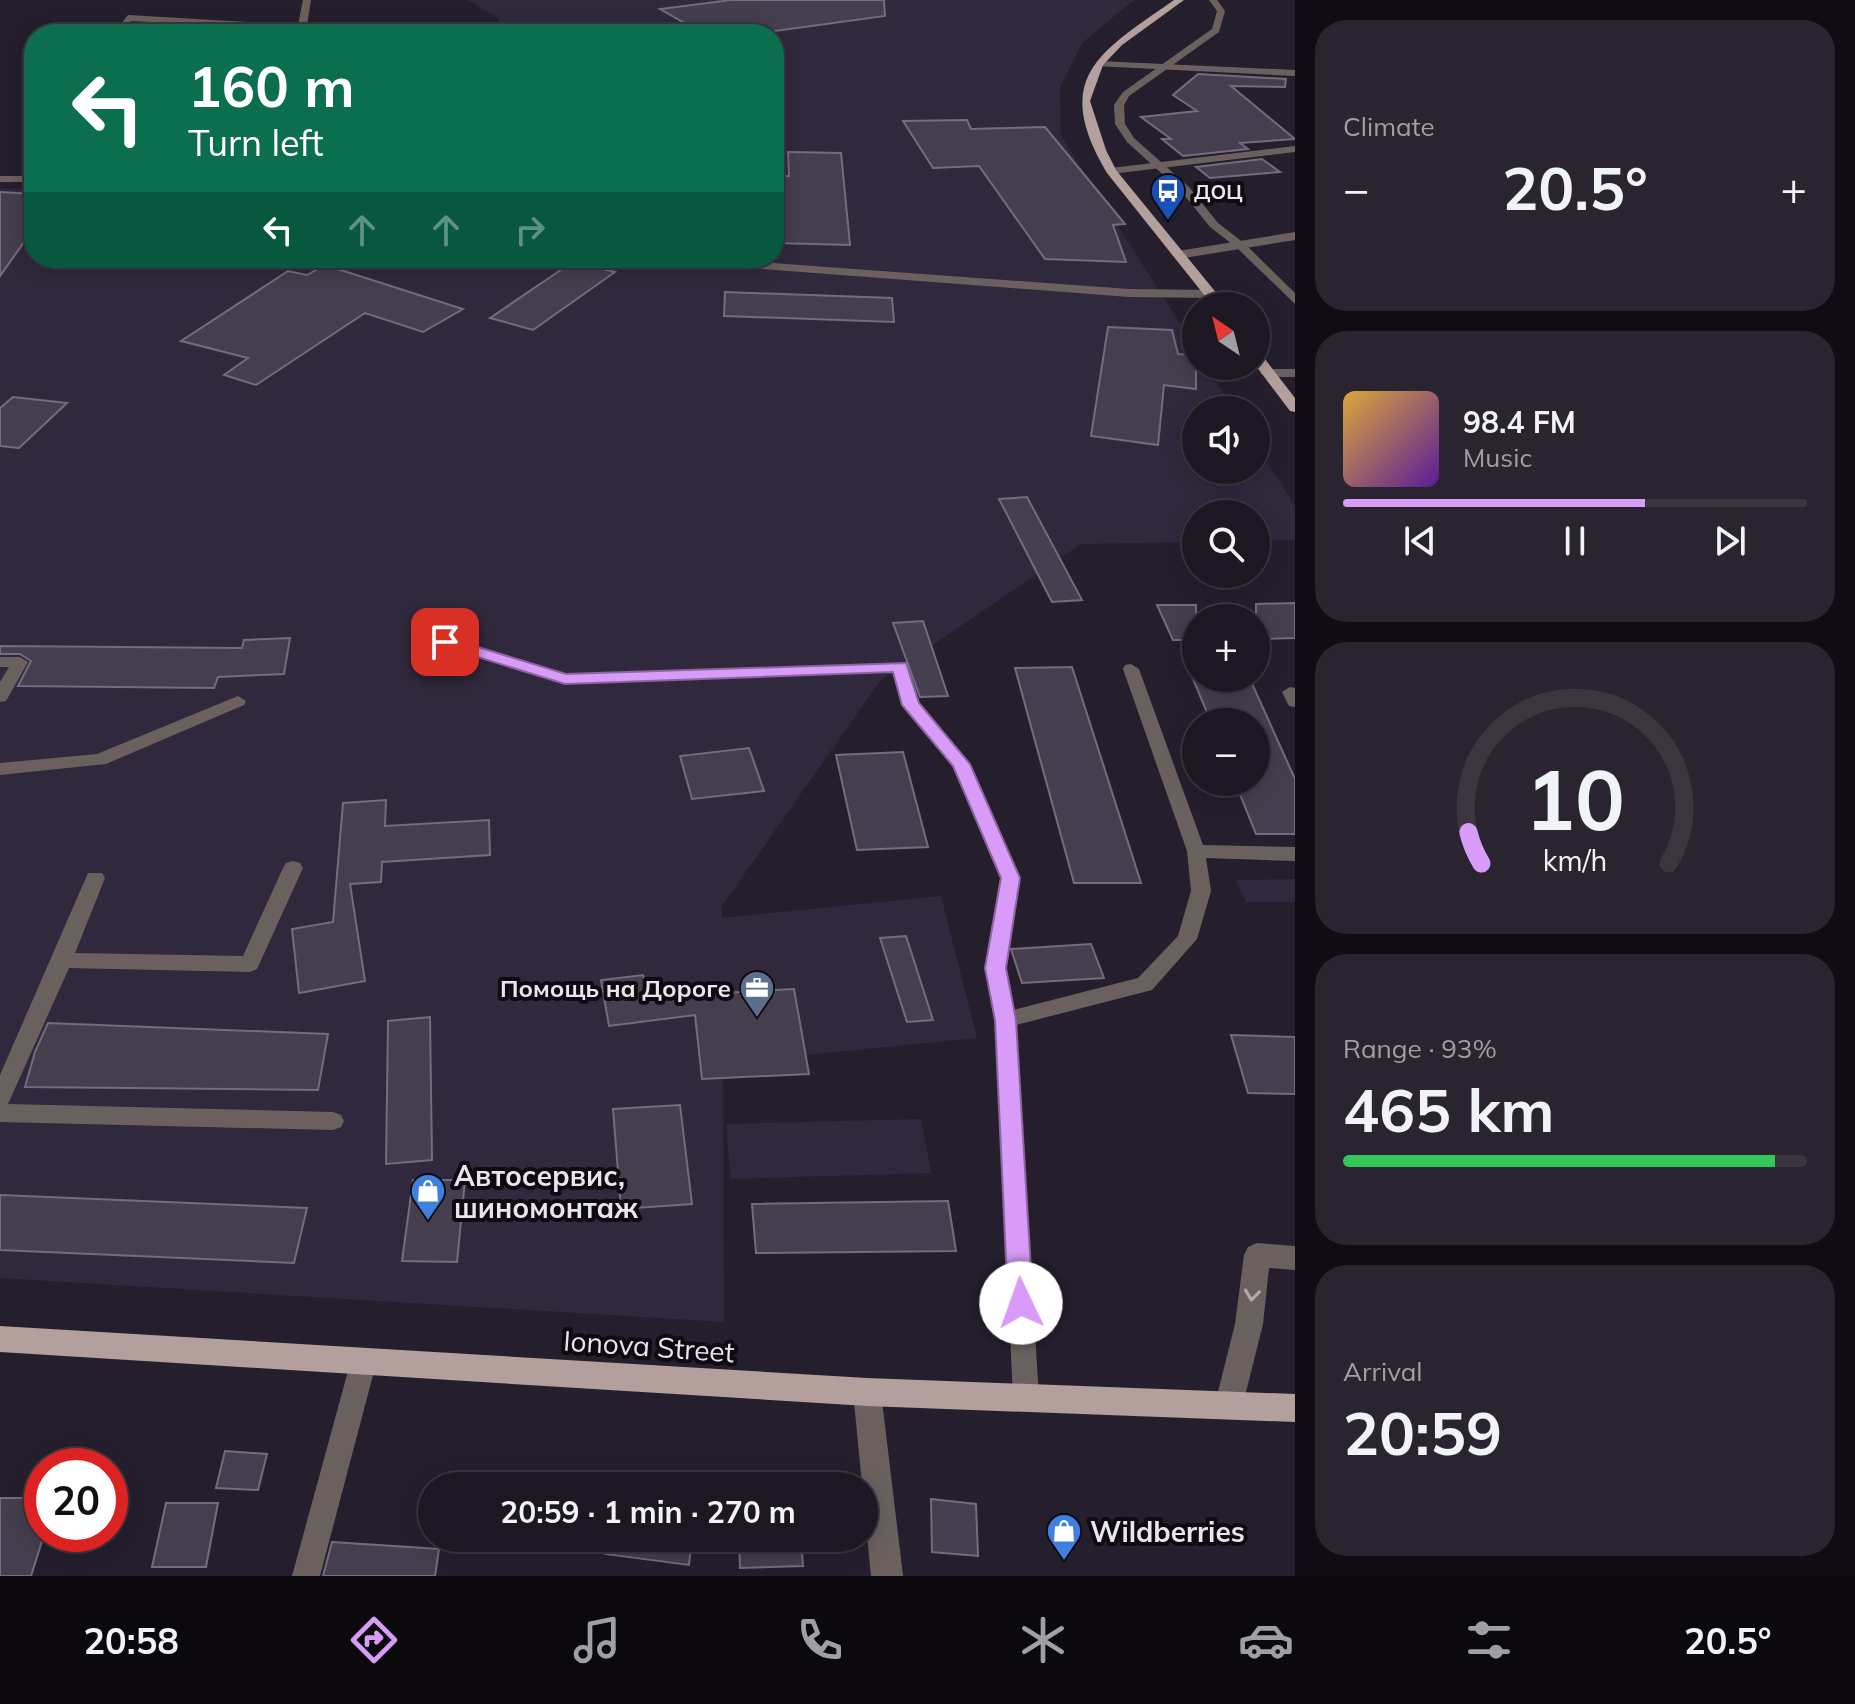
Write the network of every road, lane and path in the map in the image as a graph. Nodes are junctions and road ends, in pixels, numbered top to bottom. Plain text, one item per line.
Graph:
1 (307, 0) edge
2 (1180, 0) edge
3 (1214, 0) edge
4 (124, 24) edge
5 (208, 24) edge
6 (303, 24) edge
7 (1098, 64) junction
8 (1163, 67) junction
9 (1295, 73) edge
10 (1295, 149) edge
11 (1156, 164) junction
12 (1111, 171) junction
13 (0, 179) edge
14 (24, 179) edge
15 (1295, 236) edge
16 (1240, 245) junction
17 (1178, 255) junction
18 (784, 267) edge
19 (1210, 292) edge
20 (1182, 294) edge
21 (1295, 300) edge
22 (1270, 373) edge
23 (1295, 373) edge
24 (1270, 377) edge
25 (1295, 408) edge
26 (445, 642) dead end
27 (0, 662) edge
28 (1131, 669) dead end
29 (0, 697) edge
30 (238, 701) dead end
31 (0, 769) edge
32 (1196, 851) junction
33 (1295, 854) edge
34 (293, 868) dead end
35 (95, 878) dead end
36 (62, 960) junction
37 (1005, 1020) junction
38 (0, 1099) edge
39 (0, 1113) edge
40 (333, 1121) dead end
41 (1295, 1258) edge
42 (0, 1339) edge
43 (364, 1360) junction
44 (867, 1392) junction
45 (1026, 1397) junction
46 (1229, 1404) junction
47 (1295, 1408) edge
48 (306, 1576) edge
49 (887, 1576) edge

1 - 6 street
2 - 7 main road
3 - 8 lane
4 - 5 street
7 - 8 street
7 - 12 main road
8 - 9 street
8 - 11 lane
10 - 11 street
11 - 12 street
11 - 16 lane
12 - 17 main road
13 - 14 street
15 - 16 street
16 - 17 street
16 - 21 lane
17 - 19 main road
18 - 20 lane
22 - 23 street
24 - 25 main road
26 - 37 lane
27 - 29 lane
28 - 32 lane
30 - 31 lane
32 - 33 lane
32 - 37 lane
34 - 36 lane
35 - 36 lane
36 - 38 lane
37 - 45 lane
39 - 40 lane
41 -> 46 street
42 - 43 main road, Ionova Street
43 - 44 main road, Ionova Street
43 - 48 lane
44 - 45 main road, Ionova Street
44 - 49 street
45 - 46 main road, Ionova Street
46 - 47 main road, Ionova Street

